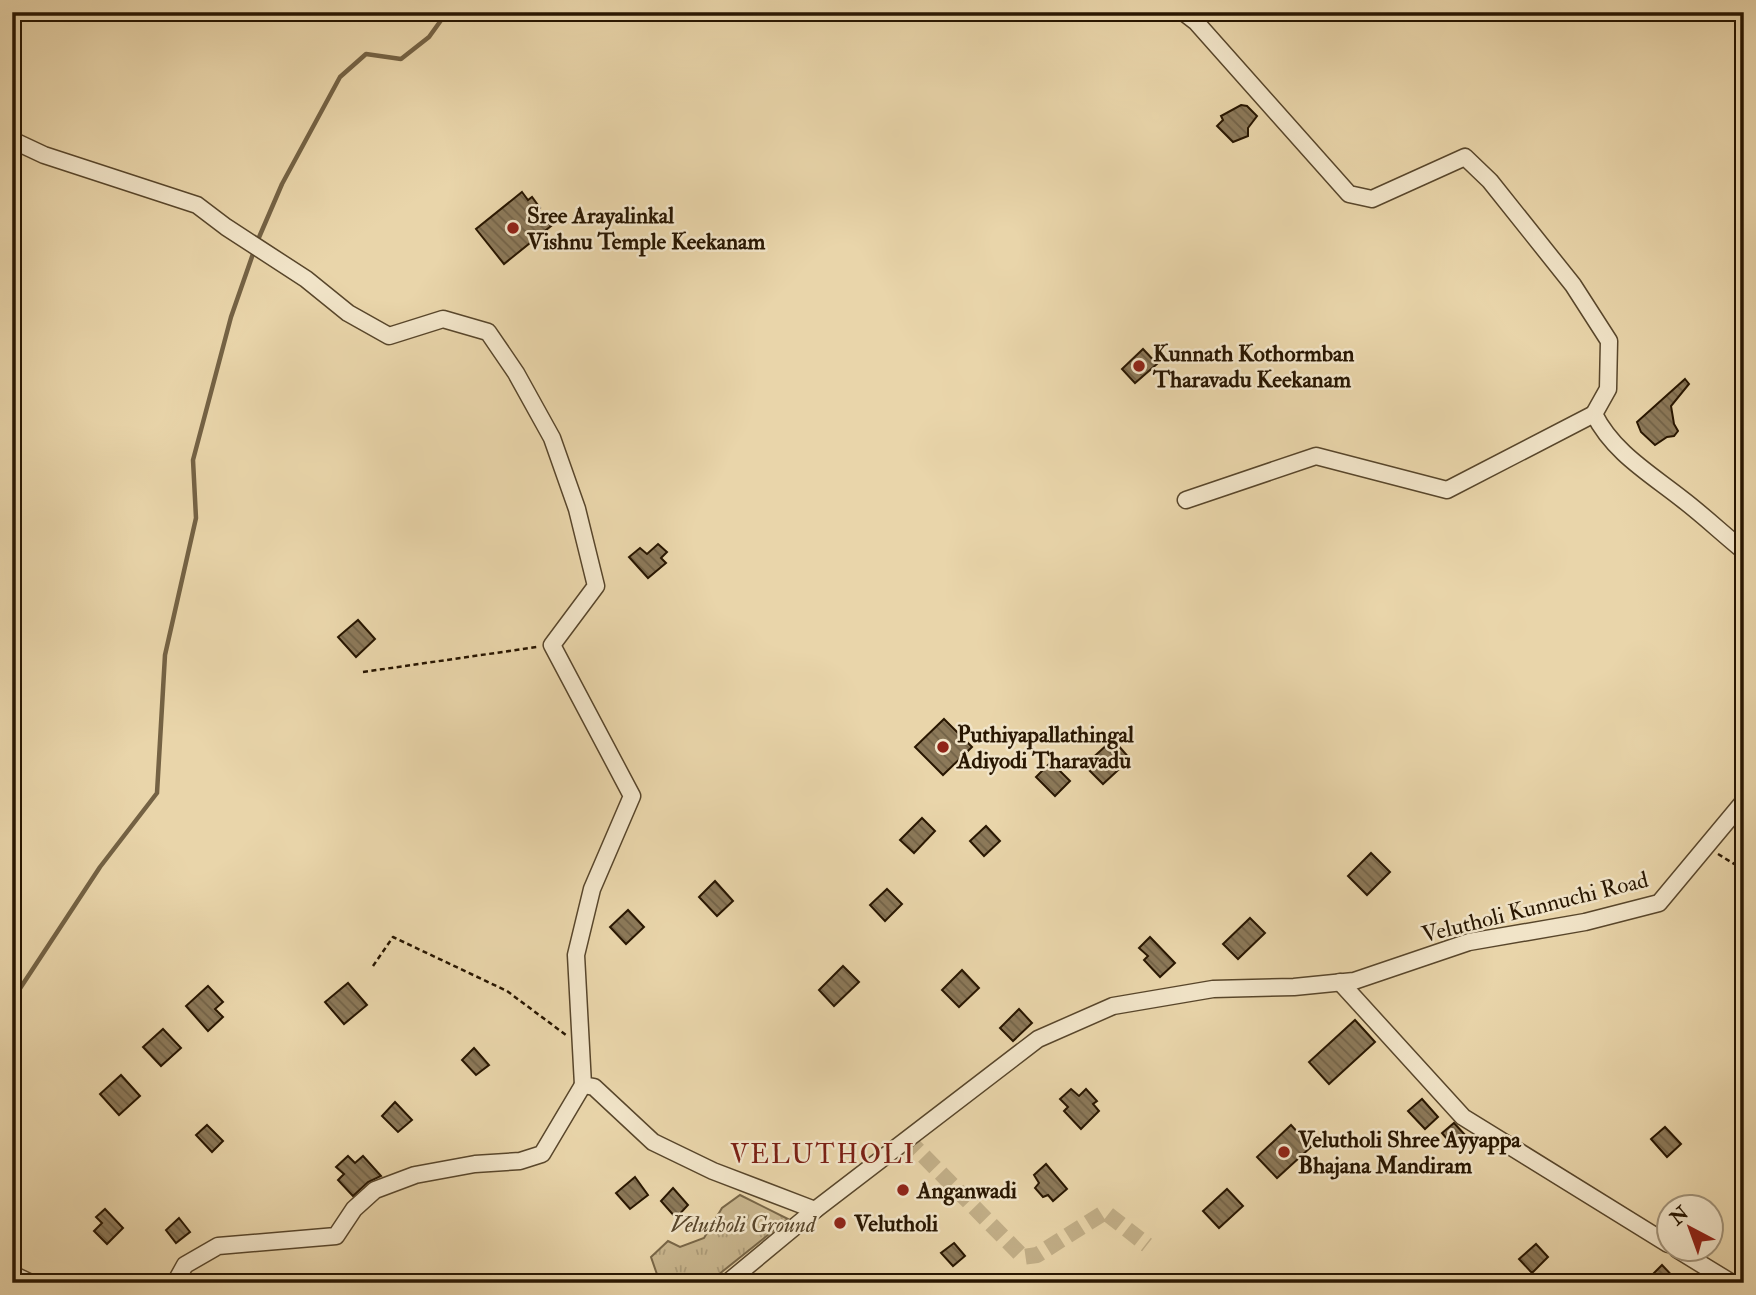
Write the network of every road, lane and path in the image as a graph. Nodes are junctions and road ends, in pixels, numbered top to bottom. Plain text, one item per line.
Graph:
1 (1183, 12) edge
2 (12, 140) edge
3 (1594, 414) junction
4 (1186, 500) dead end
5 (1744, 551) edge
6 (552, 645) junction
7 (363, 672) dead end
8 (1744, 801) edge
9 (1706, 846) junction
10 (1744, 870) edge
11 (373, 966) dead end
12 (1340, 982) junction
13 (580, 1045) junction
14 (583, 1085) junction
15 (815, 1210) junction
16 (1654, 1235) edge
17 (1700, 1264) edge
18 (12, 1274) edge
19 (30, 1283) edge
20 (175, 1283) edge
21 (727, 1283) edge
22 (1731, 1283) edge

1 - 3 street
2 - 6 street
3 - 4 street
3 - 5 street
6 - 7 path
6 - 13 street
8 - 9 street, Velutholi Kunnuchi Road
9 - 10 path
9 - 12 street, Velutholi Kunnuchi Road
11 - 13 path
12 - 15 street, Velutholi Kunnuchi Road
12 - 16 street
13 - 14 street
14 - 15 street
14 - 20 street
15 - 21 street, Velutholi Kunnuchi Road
17 - 22 street
18 - 19 street

